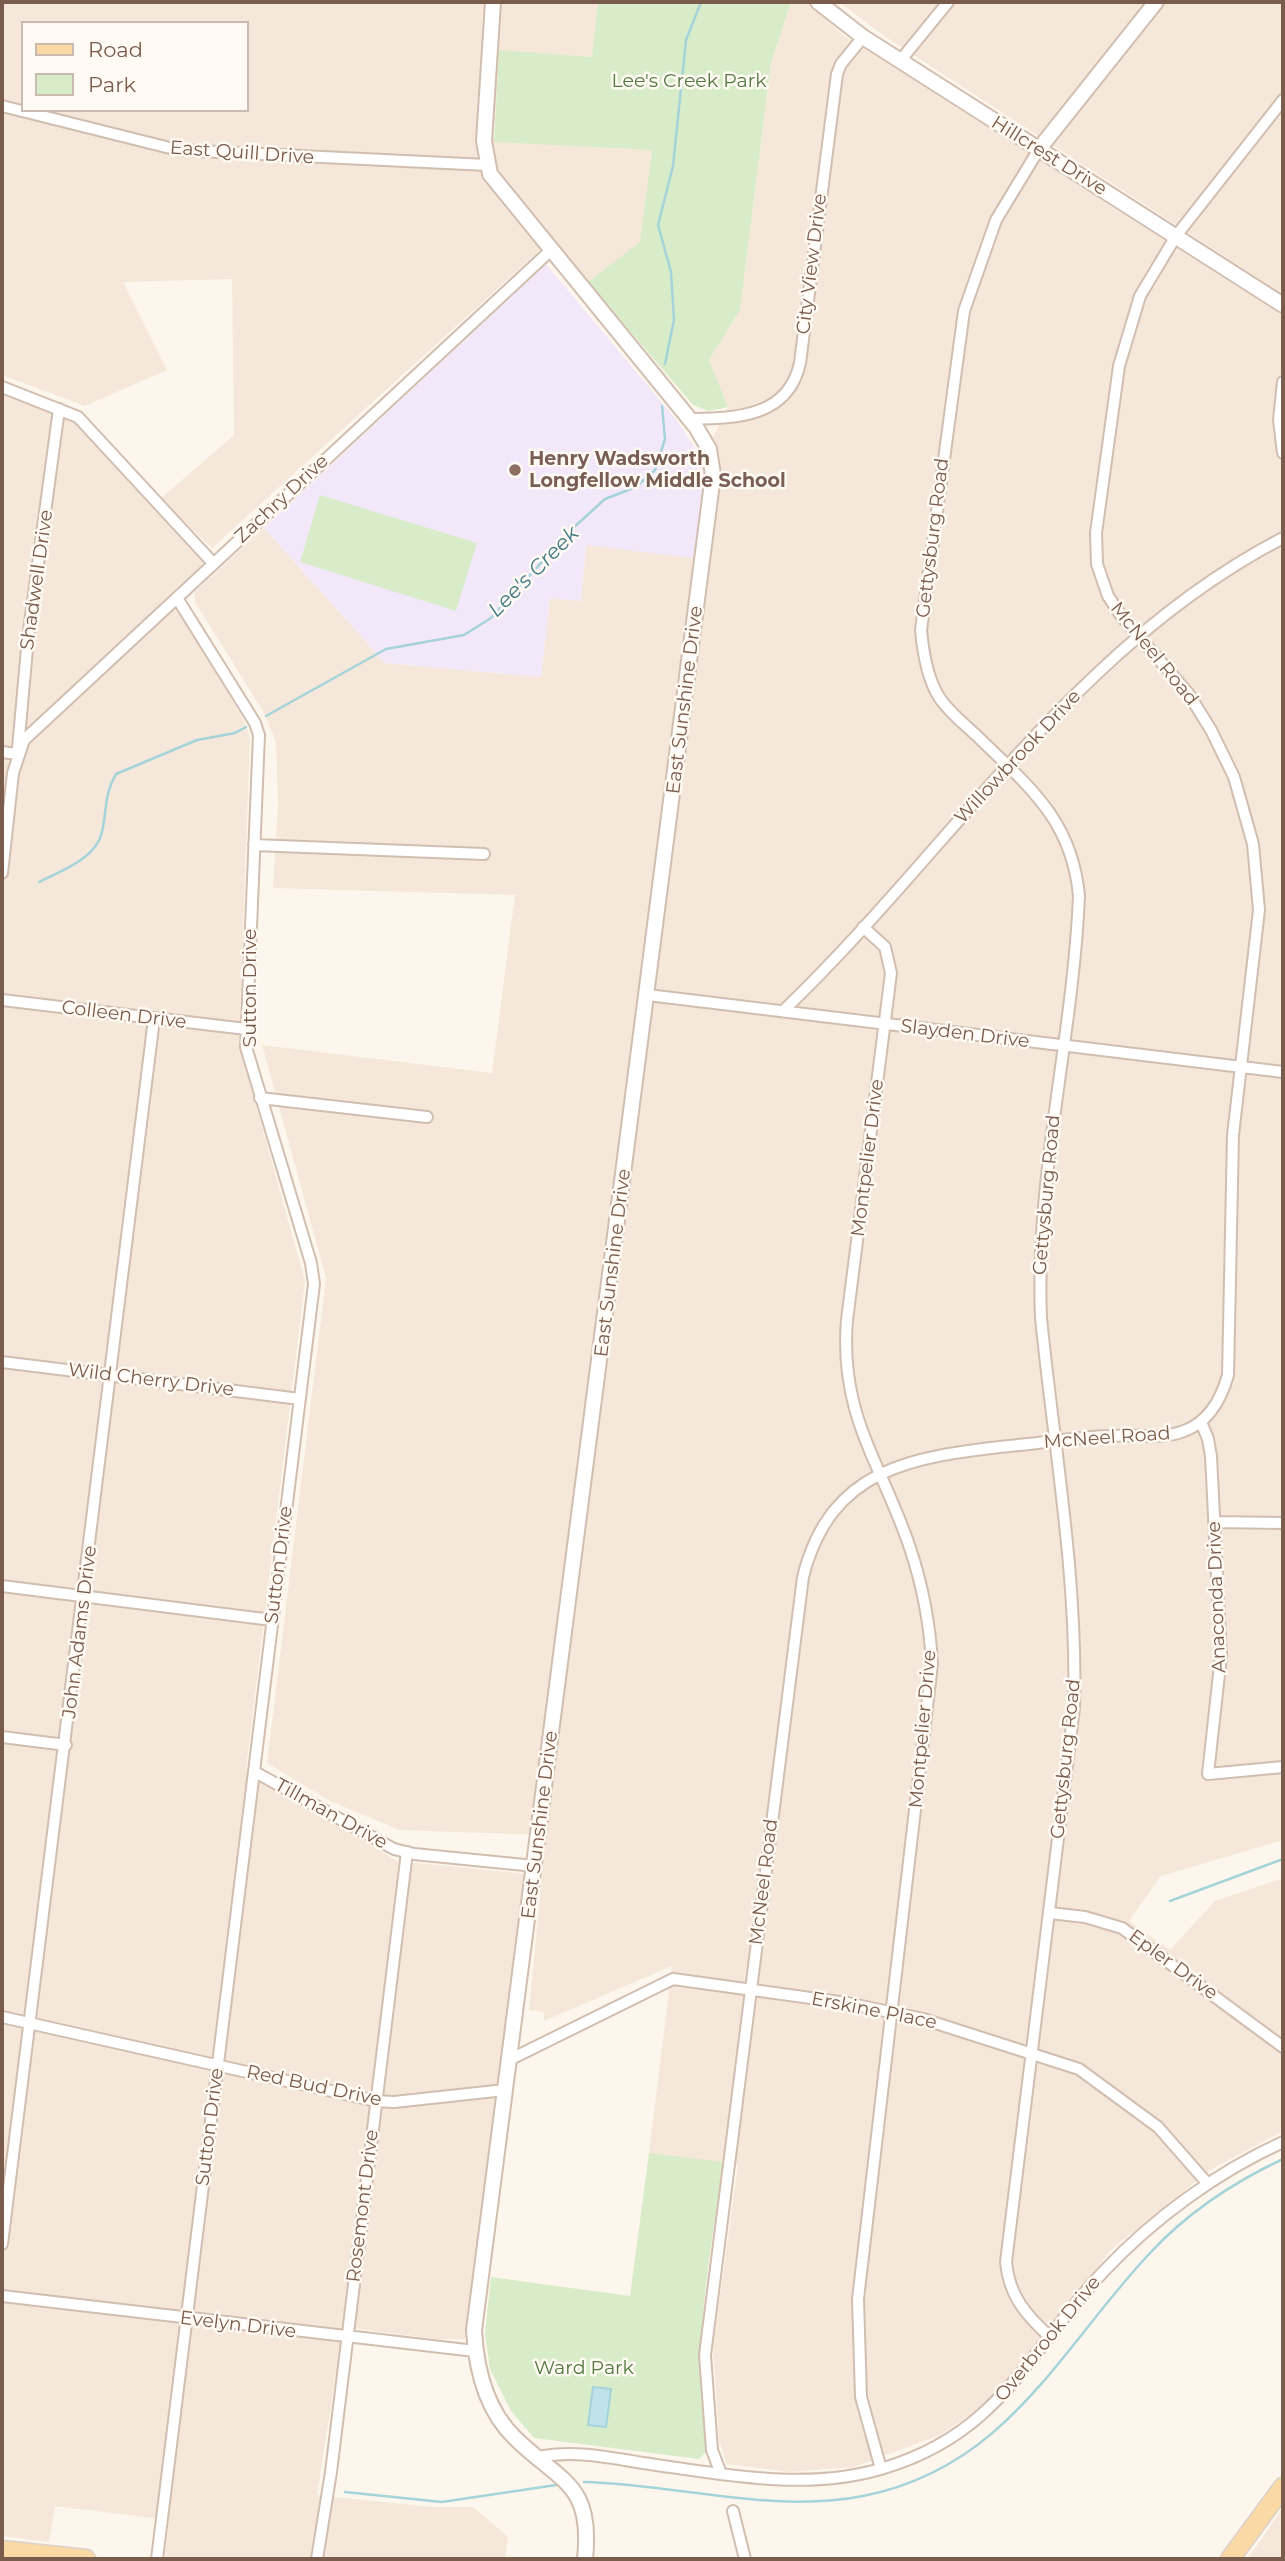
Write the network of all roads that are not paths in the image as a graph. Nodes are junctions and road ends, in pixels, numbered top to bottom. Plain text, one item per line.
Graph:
1 (493, 2) edge
2 (818, 2) edge
3 (947, 2) edge
4 (1156, 2) edge
5 (863, 37) junction
6 (900, 61) junction
7 (1283, 100) edge
8 (2, 106) edge
9 (21, 111) edge
10 (26, 112) edge
11 (1039, 149) junction
12 (487, 165) junction
13 (1176, 236) junction
14 (550, 250) junction
15 (1283, 305) edge
16 (1283, 382) edge
17 (2, 387) edge
18 (59, 409) junction
19 (690, 419) junction
20 (1283, 453) edge
21 (1283, 538) edge
22 (213, 563) junction
23 (177, 598) junction
24 (1138, 636) junction
25 (2, 752) edge
26 (18, 753) junction
27 (1008, 766) junction
28 (254, 845) junction
29 (484, 854) dead end
30 (2, 873) edge
31 (863, 927) junction
32 (648, 995) junction
33 (2, 1000) edge
34 (783, 1012) junction
35 (154, 1019) junction
36 (884, 1025) junction
37 (246, 1029) junction
38 (1063, 1046) junction
39 (1241, 1067) junction
40 (1283, 1072) edge
41 (260, 1098) junction
42 (427, 1117) dead end
43 (2, 1363) edge
44 (111, 1375) junction
45 (300, 1399) junction
46 (1201, 1422) junction
47 (1054, 1442) junction
48 (878, 1474) junction
49 (1214, 1522) junction
50 (1283, 1523) edge
51 (2, 1586) edge
52 (84, 1596) junction
53 (272, 1620) junction
54 (2, 1737) edge
55 (66, 1745) junction
56 (1283, 1767) edge
57 (255, 1772) junction
58 (407, 1852) junction
59 (535, 1866) junction
60 (1050, 1913) junction
61 (751, 1990) junction
62 (891, 2011) junction
63 (2, 2017) edge
64 (29, 2024) junction
65 (1283, 2047) edge
66 (1031, 2052) junction
67 (509, 2060) junction
68 (218, 2066) junction
69 (505, 2090) junction
70 (376, 2101) junction
71 (1283, 2141) edge
72 (1208, 2184) junction
73 (2, 2244) edge
74 (2, 2296) edge
75 (185, 2319) junction
76 (1050, 2337) junction
77 (347, 2338) junction
78 (475, 2351) junction
79 (538, 2457) junction
80 (881, 2469) junction
81 (721, 2474) junction
82 (1283, 2487) edge
83 (733, 2511) dead end
84 (2, 2550) edge
85 (86, 2559) edge
86 (157, 2559) edge
87 (317, 2559) edge
88 (585, 2559) edge
89 (745, 2559) edge
90 (1230, 2559) edge

1 - 12 street, East Sunshine Drive
2 - 5 street, Hillcrest Drive
3 - 6 street
4 - 11 street
5 - 6 street, Hillcrest Drive
5 - 19 street, City View Drive
6 - 11 street, Hillcrest Drive
7 - 13 street, McNeel Road
8 - 9 street, East Quill Drive
10 - 12 street, East Quill Drive
11 - 13 street, Hillcrest Drive
11 - 27 street, Gettysburg Road
12 - 14 street, East Sunshine Drive
13 - 15 street, Hillcrest Drive
13 - 24 street, McNeel Road
14 - 19 street, East Sunshine Drive
14 - 22 street, Zachry Drive
16 - 20 street
17 - 18 street
18 - 22 street
18 - 26 street, Shadwell Drive
19 - 32 street, East Sunshine Drive
21 - 24 street, Willowbrook Drive
22 - 23 street, Zachry Drive
23 - 26 street, Zachry Drive
23 - 28 street, Sutton Drive
24 - 27 street, Willowbrook Drive
24 - 39 street, McNeel Road
25 - 26 street
26 - 30 street, Shadwell Drive
27 - 31 street, Willowbrook Drive
27 - 38 street, Gettysburg Road
28 - 29 street
28 - 37 street, Sutton Drive
31 - 34 street, Willowbrook Drive
31 - 36 street, Montpelier Drive
32 - 34 street, Slayden Drive
32 - 59 street, East Sunshine Drive
33 - 35 street, Colleen Drive
34 - 36 street, Slayden Drive
35 - 37 street, Colleen Drive
35 - 44 street, John Adams Drive
36 - 38 street, Slayden Drive
36 - 48 street, Montpelier Drive
37 - 41 street, Sutton Drive
38 - 39 street, Slayden Drive
38 - 47 street, Gettysburg Road
39 - 40 street, Slayden Drive
39 - 46 street, McNeel Road
41 - 42 street
41 - 45 street, Sutton Drive
43 - 44 street, Wild Cherry Drive
44 - 45 street, Wild Cherry Drive
44 - 52 street, John Adams Drive
45 - 53 street, Sutton Drive
46 - 47 street, McNeel Road
46 - 49 street, Anaconda Drive
47 - 48 street, McNeel Road
47 - 60 street, Gettysburg Road
48 - 61 street, McNeel Road
48 - 62 street, Montpelier Drive
49 - 50 street
49 - 56 street, Anaconda Drive
51 - 52 street
52 - 53 street
52 - 55 street, John Adams Drive
53 - 57 street, Sutton Drive
54 - 55 street
55 - 64 street, John Adams Drive
57 - 58 street, Tillman Drive
57 - 68 street, Sutton Drive
58 - 59 street, Tillman Drive
58 - 70 street, Rosemont Drive
59 - 67 street, East Sunshine Drive
60 - 65 street, Epler Drive
60 - 66 street, Gettysburg Road
61 - 62 street, Erskine Place
61 - 67 street, Erskine Place
61 - 81 street, McNeel Road
62 - 66 street, Erskine Place
62 - 80 street, Montpelier Drive
63 - 64 street, Red Bud Drive
64 - 68 street, Red Bud Drive
64 - 73 street, John Adams Drive
66 - 72 street, Erskine Place
66 - 76 street, Gettysburg Road
67 - 69 street, East Sunshine Drive
68 - 70 street, Red Bud Drive
68 - 75 street, Sutton Drive
69 - 70 street, Red Bud Drive
69 - 78 street, East Sunshine Drive
70 - 77 street, Rosemont Drive
71 - 72 street, Overbrook Drive
72 - 76 street, Overbrook Drive
74 - 75 street, Evelyn Drive
75 - 77 street, Evelyn Drive
75 - 86 street, Sutton Drive
76 - 80 street, Overbrook Drive
77 - 78 street, Evelyn Drive
77 - 87 street, Rosemont Drive
78 - 79 street, East Sunshine Drive
79 - 81 street, Overbrook Drive
79 - 88 street, East Sunshine Drive
80 - 81 street, Overbrook Drive
82 - 90 main road
83 - 89 street
84 - 85 main road

